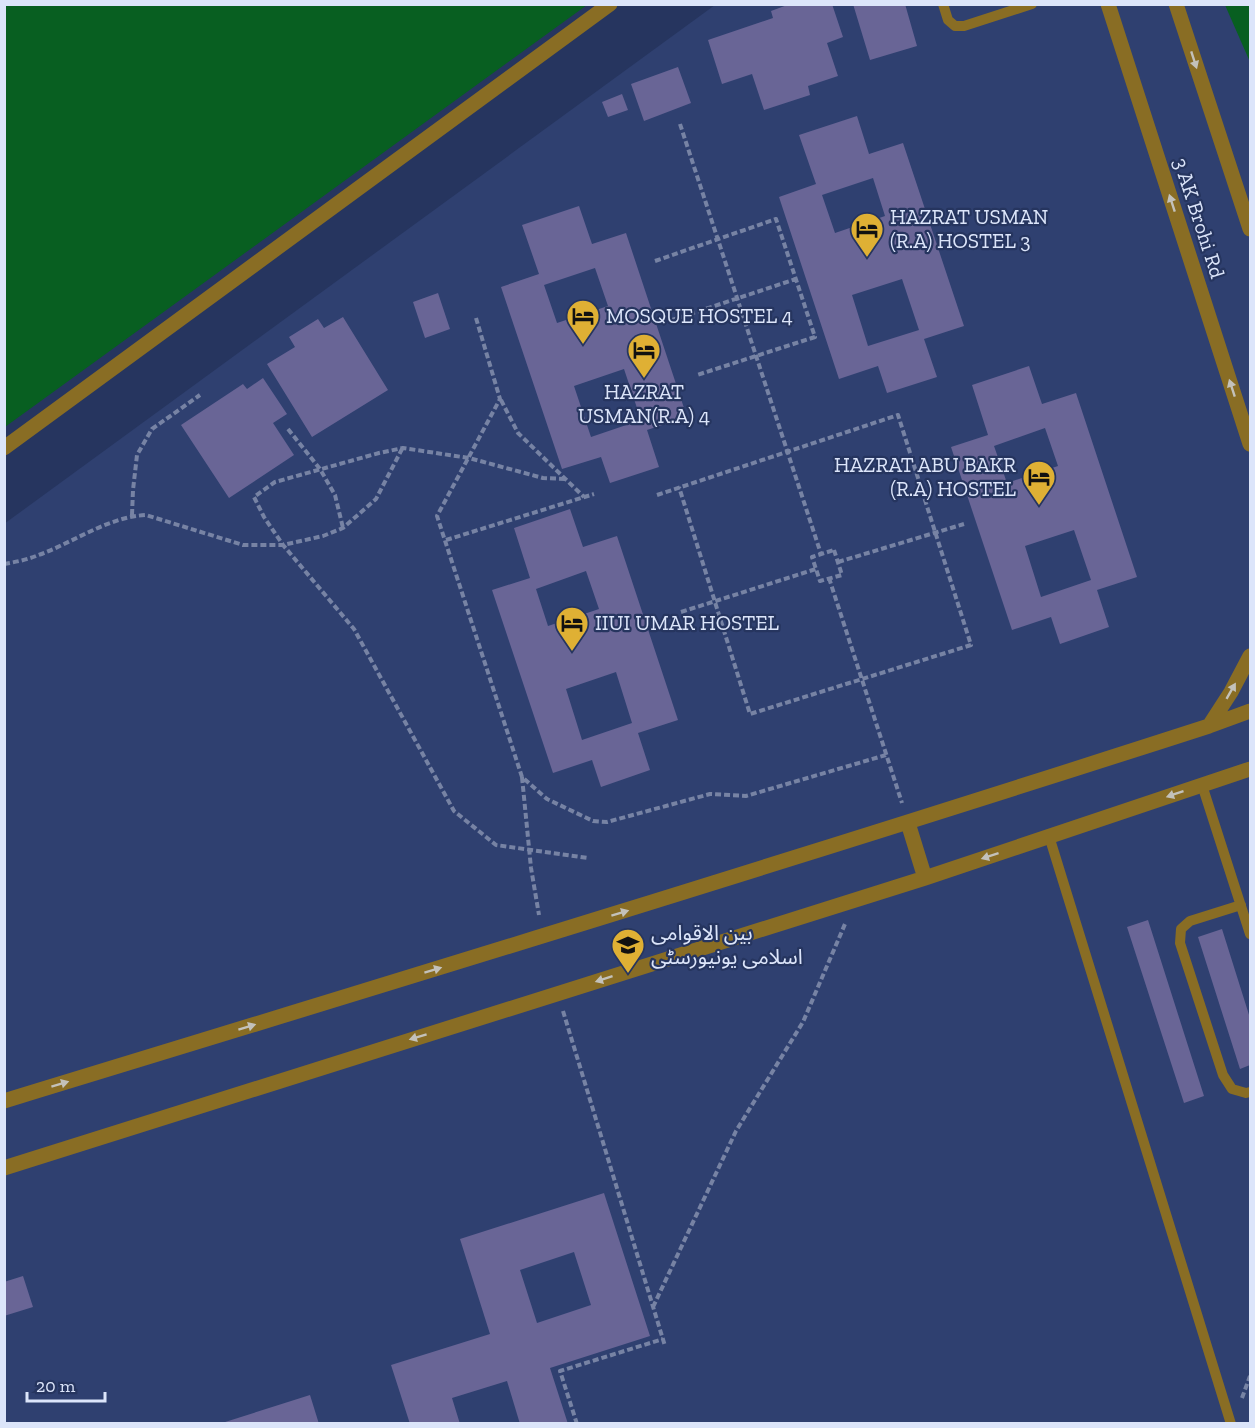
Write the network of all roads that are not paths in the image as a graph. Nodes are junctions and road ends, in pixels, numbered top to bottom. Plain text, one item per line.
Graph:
1 (610, 4) edge
2 (943, 4) edge
3 (1032, 4) edge
4 (1108, 4) edge
5 (1176, 4) edge
6 (1251, 229) edge
7 (1251, 444) edge
8 (4, 448) edge
9 (1251, 656) edge
10 (1251, 711) edge
11 (1209, 726) junction
12 (1251, 769) edge
13 (1202, 785) junction
14 (908, 823) junction
15 (1049, 836) junction
16 (925, 878) junction
17 (1241, 905) junction
18 (1251, 934) edge
19 (1251, 1092) edge
20 (4, 1101) edge
21 (4, 1168) edge
22 (1231, 1424) edge

1 - 8 street
2 - 3 lane
7 -> 4 street, 3 AK Brohi Rd
5 -> 6 street
11 -> 9 street
10 - 11 street
11 - 14 street
12 - 13 street
13 -> 15 street
13 - 17 lane
14 - 16 street
20 -> 14 street
15 -> 16 street
15 - 22 lane
16 -> 21 street
17 - 18 lane
17 - 19 lane

